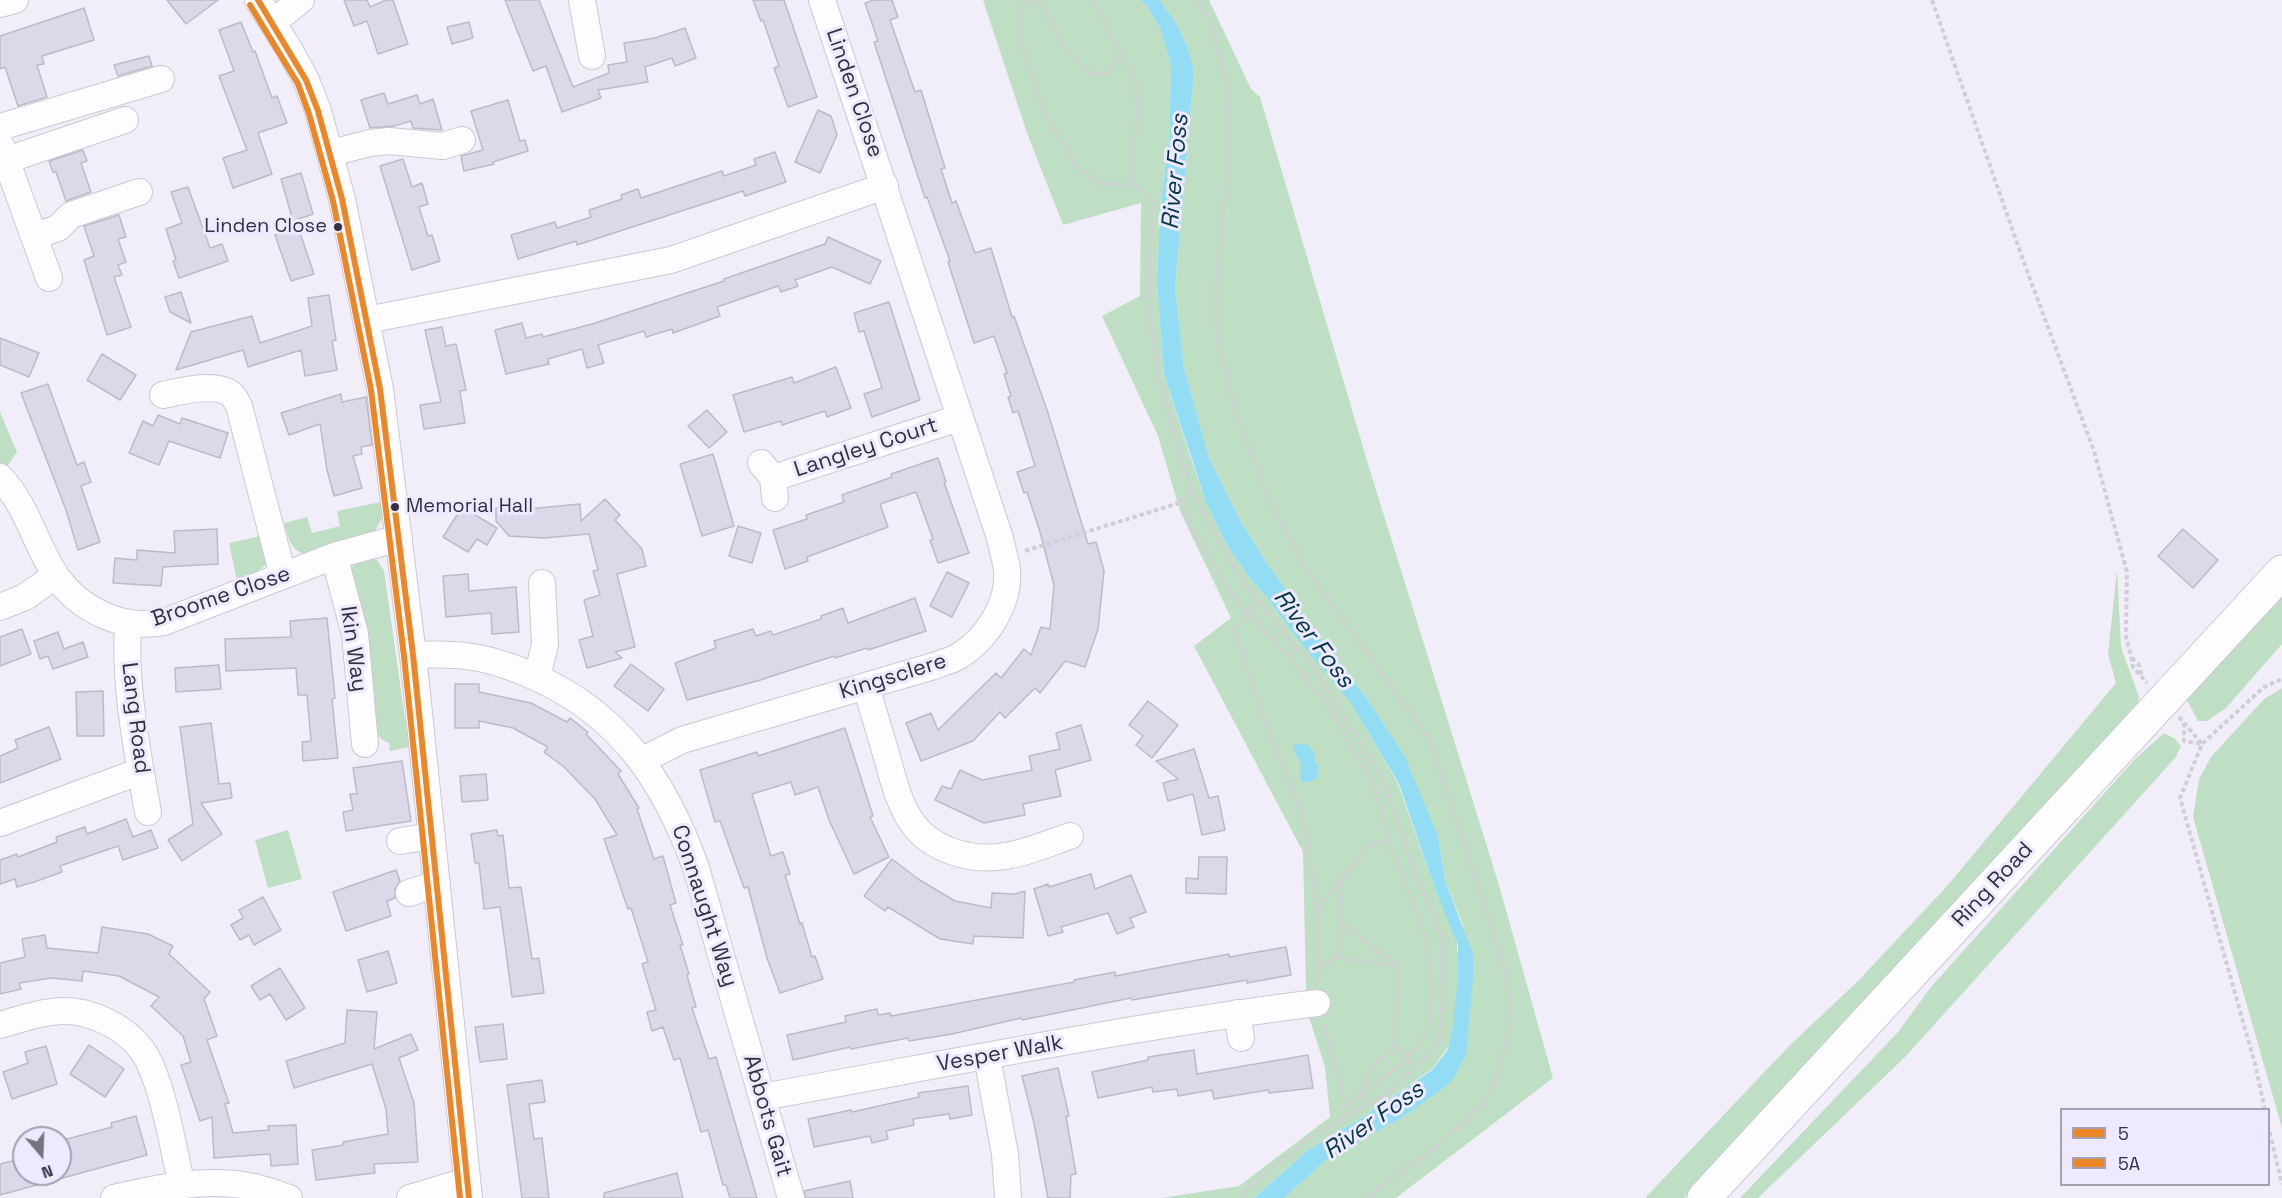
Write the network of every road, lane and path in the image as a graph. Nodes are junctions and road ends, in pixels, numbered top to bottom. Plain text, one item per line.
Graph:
1 (15, 0) edge
2 (258, 0) edge
3 (301, 0) edge
4 (582, 0) edge
5 (822, 0) edge
6 (1024, 0) edge
7 (1032, 0) edge
8 (1092, 0) edge
9 (1197, 0) edge
10 (1932, 0) edge
11 (0, 4) edge
12 (273, 22) junction
13 (1121, 55) junction
14 (592, 56) dead end
15 (161, 79) dead end
16 (125, 120) dead end
17 (0, 127) edge
18 (462, 140) dead end
19 (3, 151) edge
20 (331, 153) junction
21 (1134, 184) junction
22 (885, 186) junction
23 (139, 192) dead end
24 (35, 236) junction
25 (913, 274) joint
26 (49, 278) dead end
27 (367, 320) junction
28 (163, 395) dead end
29 (959, 418) junction
30 (0, 477) edge
31 (770, 480) dead end
32 (1192, 494) junction
33 (1183, 499) junction
34 (399, 538) junction
35 (334, 556) junction
36 (1004, 558) junction
37 (2282, 572) edge
38 (55, 576) junction
39 (283, 576) junction
40 (541, 578) dead end
41 (1258, 601) junction
42 (0, 607) edge
43 (1249, 613) junction
44 (128, 624) junction
45 (413, 655) junction
46 (537, 678) junction
47 (2142, 678) dead end
48 (2282, 679) edge
49 (866, 686) junction
50 (364, 744) dead end
51 (2202, 744) junction
52 (641, 760) junction
53 (141, 771) junction
54 (148, 812) dead end
55 (0, 823) edge
56 (432, 836) junction
57 (1070, 836) dead end
58 (400, 841) dead end
59 (1389, 841) junction
60 (1342, 877) junction
61 (437, 884) junction
62 (409, 893) dead end
63 (1318, 907) junction
64 (1342, 923) junction
65 (1335, 957) junction
66 (1398, 966) junction
67 (1320, 969) junction
68 (1317, 1003) junction
69 (1237, 1013) junction
70 (0, 1025) edge
71 (743, 1034) joint
72 (1241, 1038) dead end
73 (1395, 1044) junction
74 (987, 1057) junction
75 (1407, 1059) junction
76 (1414, 1068) junction
77 (762, 1096) junction
78 (1359, 1098) junction
79 (1346, 1104) junction
80 (2265, 1108) edge
81 (1348, 1116) junction
82 (2270, 1133) edge
83 (2282, 1184) edge
84 (182, 1186) junction
85 (468, 1190) edge
86 (114, 1198) edge
87 (290, 1198) edge
88 (410, 1198) edge
89 (791, 1198) edge
90 (1008, 1198) edge
91 (1241, 1198) edge
92 (1365, 1198) edge
93 (1704, 1198) edge

1 - 11 street
2 - 12 street
3 - 12 street
4 - 14 street
5 - 22 street, Linden Close
6 - 21 path
7 - 13 path
8 - 13 path
9 - 92 path
10 - 47 path
12 - 20 street
13 - 21 path
15 - 17 street
16 - 19 street
18 - 20 street
19 - 24 street
20 - 27 street
21 - 32 path
22 - 25 street, Linden Close
22 - 27 street, Linden Close
23 - 24 street
24 - 26 street
25 - 29 street, Kingsclere
27 - 34 street
28 - 39 street
29 - 31 street, Langley Court
29 - 36 street, Kingsclere
30 - 38 street, Broome Close
32 - 33 path
32 - 41 path
33 - 36 path
33 - 43 path
34 - 35 street, Broome Close
34 - 45 street
35 - 39 street, Broome Close
35 - 50 street, Ikin Way
36 - 49 street, Kingsclere
37 - 93 highway, Ring Road
38 - 42 street
38 - 44 street, Broome Close
39 - 44 street, Broome Close
40 - 46 street
41 - 43 path
41 - 76 path
43 - 59 path
43 - 63 path
44 - 53 street, Lang Road
45 - 46 street, Connaught Way
45 - 56 street
46 - 52 street, Connaught Way
48 - 51 path
49 - 52 street, Kingsclere
49 - 57 street
51 - 51 path
51 - 80 path
52 - 71 street, Connaught Way
53 - 54 street, Lang Road
53 - 55 street
56 - 58 street
56 - 61 street
59 - 60 path
59 - 75 path
60 - 63 path
60 - 64 path
61 - 62 street
61 - 85 street
63 - 67 path
64 - 65 path
64 - 66 path
65 - 66 path
65 - 67 path
66 - 73 path
67 - 68 path
68 - 69 street, Vesper Walk
68 - 79 path
69 - 72 street
69 - 74 street, Vesper Walk
70 - 84 street
71 - 77 street, Abbots Gait
73 - 75 path
73 - 78 path
74 - 77 street, Vesper Walk
74 - 90 street
75 - 76 path
75 - 78 path
76 - 81 path
77 - 89 street, Abbots Gait
78 - 79 path
79 - 81 path
81 - 91 path
82 - 83 path
84 - 86 street
84 - 87 street
85 - 88 street

